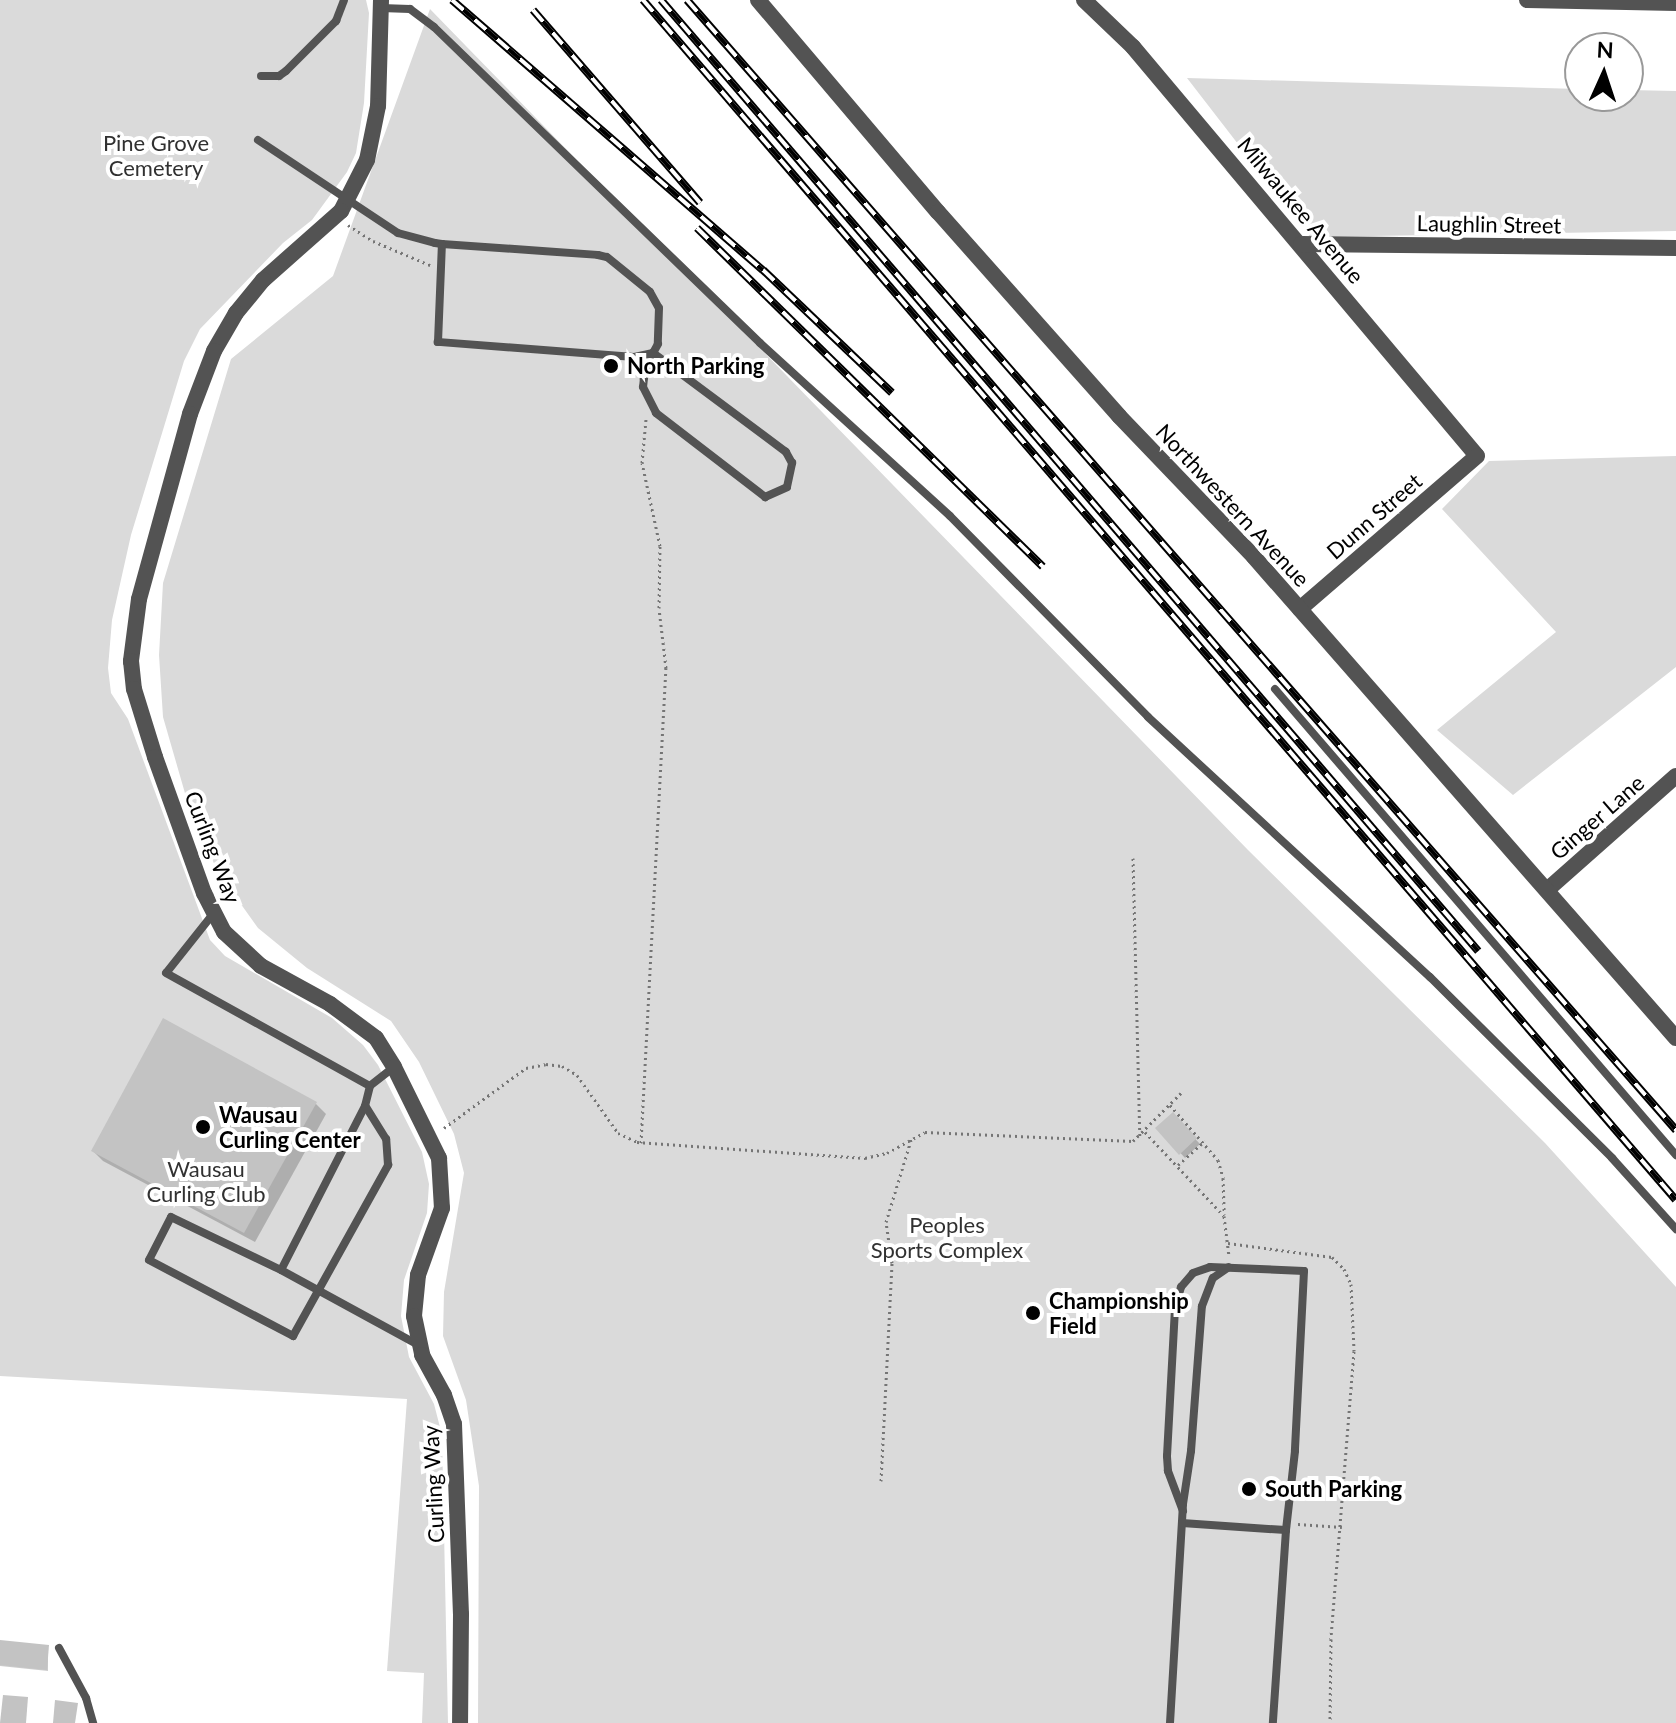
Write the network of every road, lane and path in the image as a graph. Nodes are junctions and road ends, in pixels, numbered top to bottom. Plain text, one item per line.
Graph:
1 (344, 0) edge
2 (1084, 0) edge
3 (1527, 0) edge
4 (764, 2) edge
5 (1676, 3) edge
6 (381, 4) edge
7 (261, 76) dead end
8 (258, 140) dead end
9 (347, 202) junction
10 (348, 225) dead end
11 (442, 244) junction
12 (1301, 244) junction
13 (1676, 248) edge
14 (429, 264) dead end
15 (653, 353) junction
16 (650, 404) junction
17 (1477, 456) joint
18 (1300, 609) junction
19 (1275, 689) dead end
20 (1676, 776) edge
21 (1133, 858) dead end
22 (1547, 890) junction
23 (213, 914) junction
24 (1676, 1038) edge
25 (394, 1067) junction
26 (370, 1086) junction
27 (1181, 1093) dead end
28 (1170, 1105) junction
29 (365, 1106) junction
30 (1145, 1132) junction
31 (429, 1135) junction
32 (912, 1137) junction
33 (1140, 1137) junction
34 (1205, 1141) junction
35 (641, 1143) junction
36 (1676, 1155) edge
37 (1177, 1166) junction
38 (1224, 1216) junction
39 (1676, 1229) edge
40 (1228, 1243) junction
41 (1230, 1267) junction
42 (281, 1270) junction
43 (318, 1290) junction
44 (418, 1345) junction
45 (881, 1481) dead end
46 (1183, 1511) junction
47 (1182, 1523) junction
48 (1286, 1527) junction
49 (1342, 1527) junction
50 (59, 1648) dead end
51 (93, 1723) edge
52 (460, 1723) edge
53 (1170, 1723) edge
54 (1273, 1723) edge
55 (1330, 1723) edge

1 - 7 lane
2 - 12 street, Milwaukee Avenue
3 - 5 street
4 - 18 street, Northwestern Avenue
6 - 9 street, Curling Way
6 - 39 lane
8 - 9 lane
9 - 11 lane
9 - 23 street, Curling Way
10 - 14 path
11 - 15 lane
11 - 15 lane
12 - 13 street, Laughlin Street
12 - 17 street, Milwaukee Avenue
15 - 16 lane
15 - 16 lane
16 - 35 path
17 - 18 street, Dunn Street
18 - 22 street, Northwestern Avenue
19 - 36 lane
20 - 22 street, Ginger Lane
21 - 33 path
22 - 24 street, Northwestern Avenue
23 - 25 street, Curling Way
23 - 26 lane
25 - 26 lane
25 - 31 street, Curling Way
26 - 29 lane
27 - 28 path
28 - 30 path
28 - 34 path
29 - 42 lane
29 - 43 lane
30 - 33 path
30 - 37 path
31 - 35 path
31 - 44 street, Curling Way
32 - 33 path
32 - 35 path
32 - 45 path
34 - 37 path
34 - 38 path
37 - 38 path
38 - 40 path
40 - 41 path
40 - 49 path
41 - 46 lane
41 - 46 lane
41 - 48 lane
42 - 43 lane
42 - 43 lane
43 - 44 lane
44 - 52 street, Curling Way
46 - 47 lane
47 - 48 lane
47 - 53 lane
48 - 49 path
48 - 54 lane
49 - 55 path
50 - 51 lane

